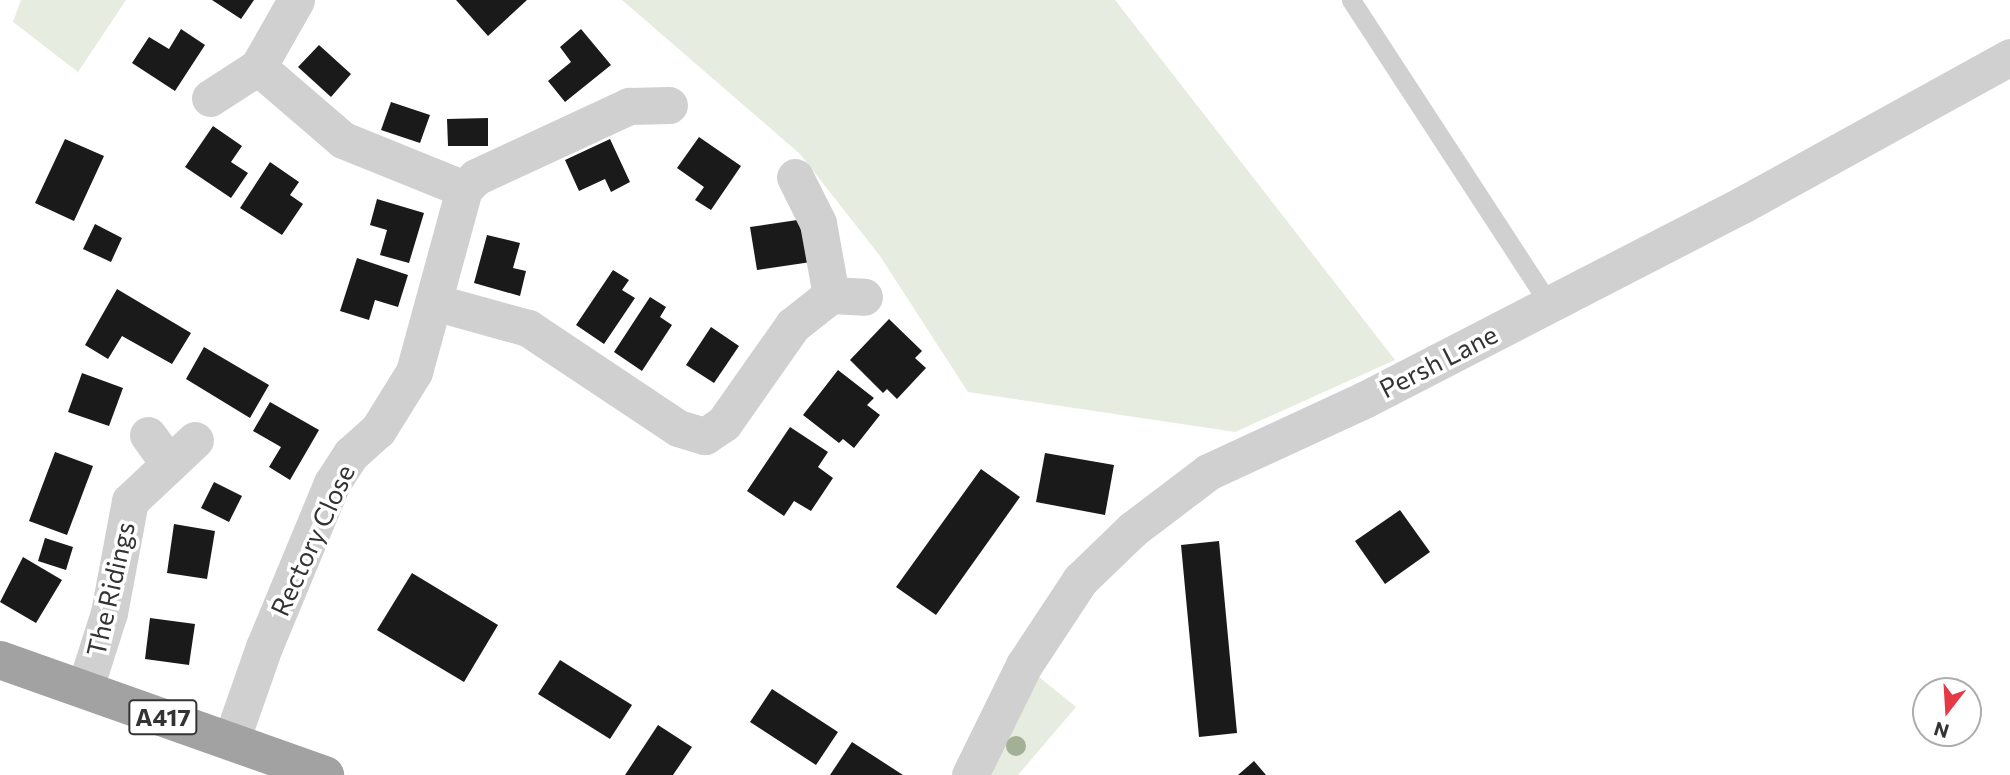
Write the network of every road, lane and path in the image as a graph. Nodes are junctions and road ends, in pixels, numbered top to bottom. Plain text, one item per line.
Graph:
1 (296, 0) edge
2 (1351, 0) edge
3 (2010, 57) edge
4 (258, 67) junction
5 (210, 98) dead end
6 (669, 105) dead end
7 (794, 177) dead end
8 (464, 189) junction
9 (434, 302) junction
10 (1549, 304) junction
11 (148, 435) dead end
12 (0, 660) edge
13 (85, 688) junction
14 (231, 741) junction
15 (325, 775) edge
16 (970, 775) edge

1 - 4 street
2 - 10 lane
3 - 10 street, Persh Lane
4 - 5 street
4 - 8 street
6 - 8 street
7 - 9 street
8 - 9 street, Rectory Close
9 - 14 street, Rectory Close
10 - 16 street, Persh Lane
11 - 13 street, The Ridings
12 - 13 highway, A417
13 - 14 highway, A417
14 - 15 highway, A417

